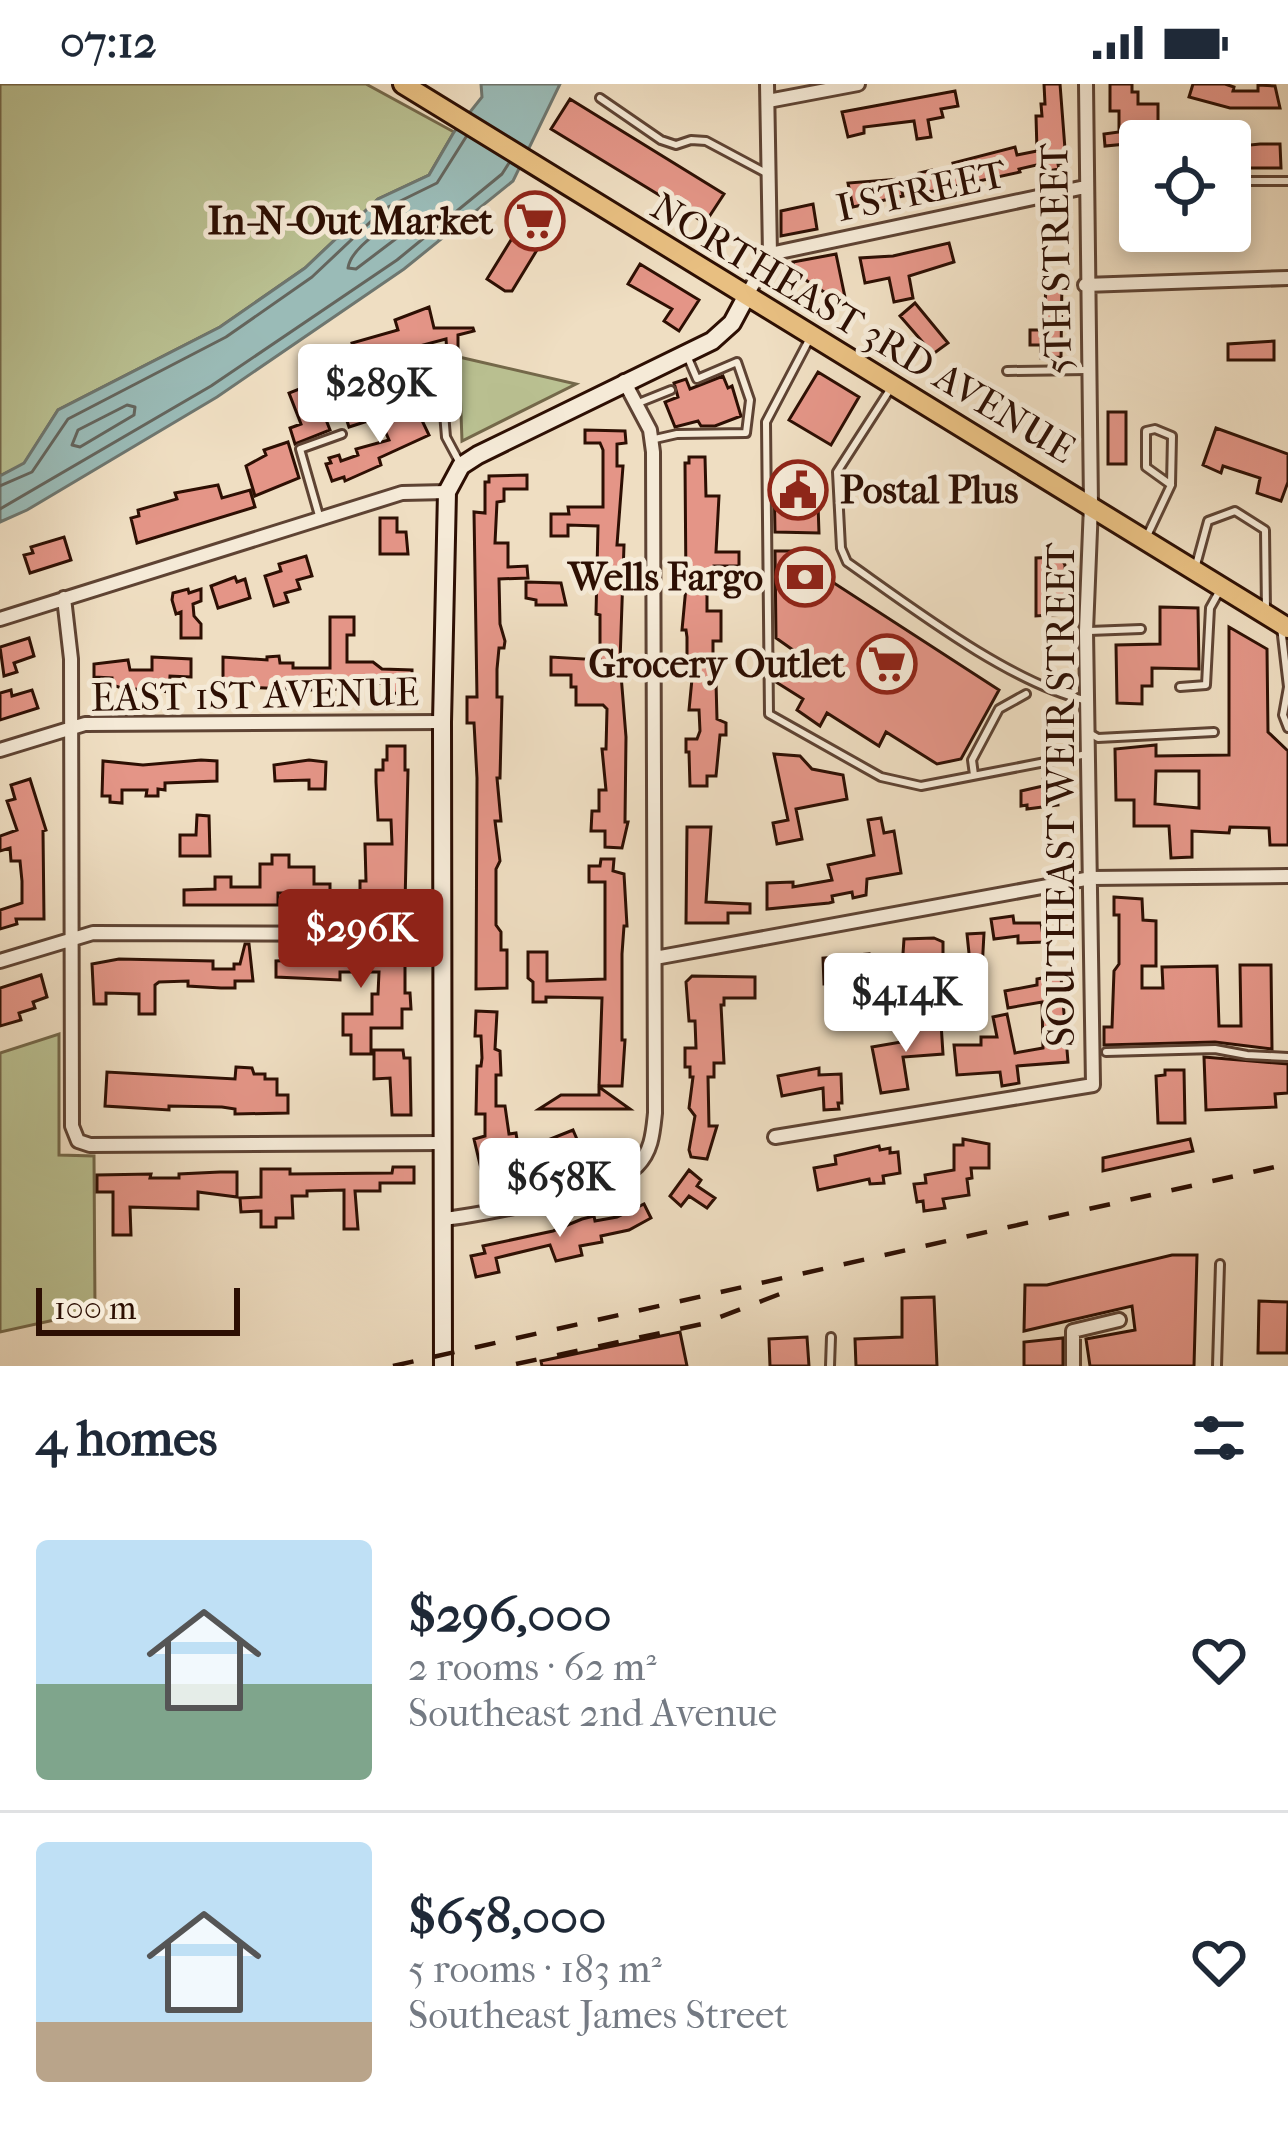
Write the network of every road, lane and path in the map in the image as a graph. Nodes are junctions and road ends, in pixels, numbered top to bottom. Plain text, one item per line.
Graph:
1 (403, 84) edge
2 (767, 84) edge
3 (858, 84) edge
4 (1086, 84) edge
5 (600, 98) dead end
6 (767, 100) junction
7 (769, 175) junction
8 (1251, 181) edge
9 (1288, 181) edge
10 (1084, 187) junction
11 (770, 254) junction
12 (1288, 278) edge
13 (1085, 285) junction
14 (747, 296) junction
15 (811, 335) junction
16 (439, 353) dead end
17 (686, 354) junction
18 (1087, 370) junction
19 (1006, 371) dead end
20 (624, 381) junction
21 (894, 385) junction
22 (671, 390) dead end
23 (636, 404) junction
24 (342, 434) dead end
25 (651, 440) junction
26 (461, 466) junction
27 (1171, 485) junction
28 (446, 492) junction
29 (1090, 505) junction
30 (320, 518) junction
31 (1145, 539) junction
32 (1194, 570) junction
33 (1222, 587) junction
34 (64, 598) junction
35 (0, 619) edge
36 (1278, 622) edge
37 (1142, 629) dead end
38 (1086, 632) junction
39 (1180, 687) dead end
40 (1288, 687) edge
41 (1027, 694) dead end
42 (1087, 700) junction
43 (442, 722) junction
44 (71, 727) junction
45 (1288, 728) edge
46 (1214, 732) dead end
47 (1088, 733) junction
48 (0, 750) edge
49 (1088, 754) junction
50 (974, 776) junction
51 (1288, 876) edge
52 (1090, 878) junction
53 (443, 934) junction
54 (73, 938) junction
55 (655, 958) junction
56 (0, 961) edge
57 (1106, 1052) dead end
58 (1288, 1057) edge
59 (775, 1137) dead end
60 (443, 1143) junction
61 (444, 1219) junction
62 (1220, 1264) dead end
63 (1119, 1320) dead end
64 (831, 1336) dead end
65 (443, 1366) edge
66 (830, 1366) edge
67 (1073, 1366) edge
68 (1217, 1366) edge

1 - 14 main road, NORTHEAST 3RD AVENUE
2 - 6 street
3 - 6 street
4 - 10 street, 5TH STREET
5 - 7 lane
6 - 7 street
7 - 11 street
8 - 9 lane
10 - 11 street, I STREET
10 - 13 street, 5TH STREET
11 - 14 street
12 - 13 street
13 - 18 street, 5TH STREET
14 - 15 main road, NORTHEAST 3RD AVENUE
14 - 17 street
15 - 21 main road, NORTHEAST 3RD AVENUE
15 - 50 lane
16 - 26 lane
17 - 20 street
17 - 25 lane
18 - 19 lane
18 - 29 street, 5TH STREET
20 - 23 street
20 - 26 street
21 - 29 main road, NORTHEAST 3RD AVENUE
21 - 42 lane
22 - 23 lane
23 - 25 street
24 - 30 lane
25 - 55 street
26 - 28 street
27 - 27 lane
27 - 31 lane
28 - 30 street
28 - 43 street
29 - 31 main road, NORTHEAST 3RD AVENUE
29 - 38 street, SOUTHEAST WEIR STREET
30 - 34 street
31 - 32 main road, NORTHEAST 3RD AVENUE
32 - 33 main road, NORTHEAST 3RD AVENUE
32 - 36 lane
33 - 36 main road, NORTHEAST 3RD AVENUE
33 - 39 lane
34 - 35 street
34 - 44 street
36 - 40 lane
37 - 38 lane
38 - 42 street, SOUTHEAST WEIR STREET
40 - 45 lane
41 - 50 lane
42 - 47 street, SOUTHEAST WEIR STREET
43 - 44 street, EAST 1ST AVENUE
43 - 53 street
44 - 48 street, EAST 1ST AVENUE
44 - 54 street
46 - 47 lane
47 - 49 street, SOUTHEAST WEIR STREET
49 - 50 lane
49 - 52 street, SOUTHEAST WEIR STREET
51 - 52 street
52 - 55 street
52 - 59 street, SOUTHEAST WEIR STREET
53 - 54 street
53 - 60 street
54 - 56 street
54 - 60 street
55 - 61 street
57 - 58 lane
60 - 61 street
61 - 65 street
62 - 68 lane
63 - 67 street
64 - 66 lane

